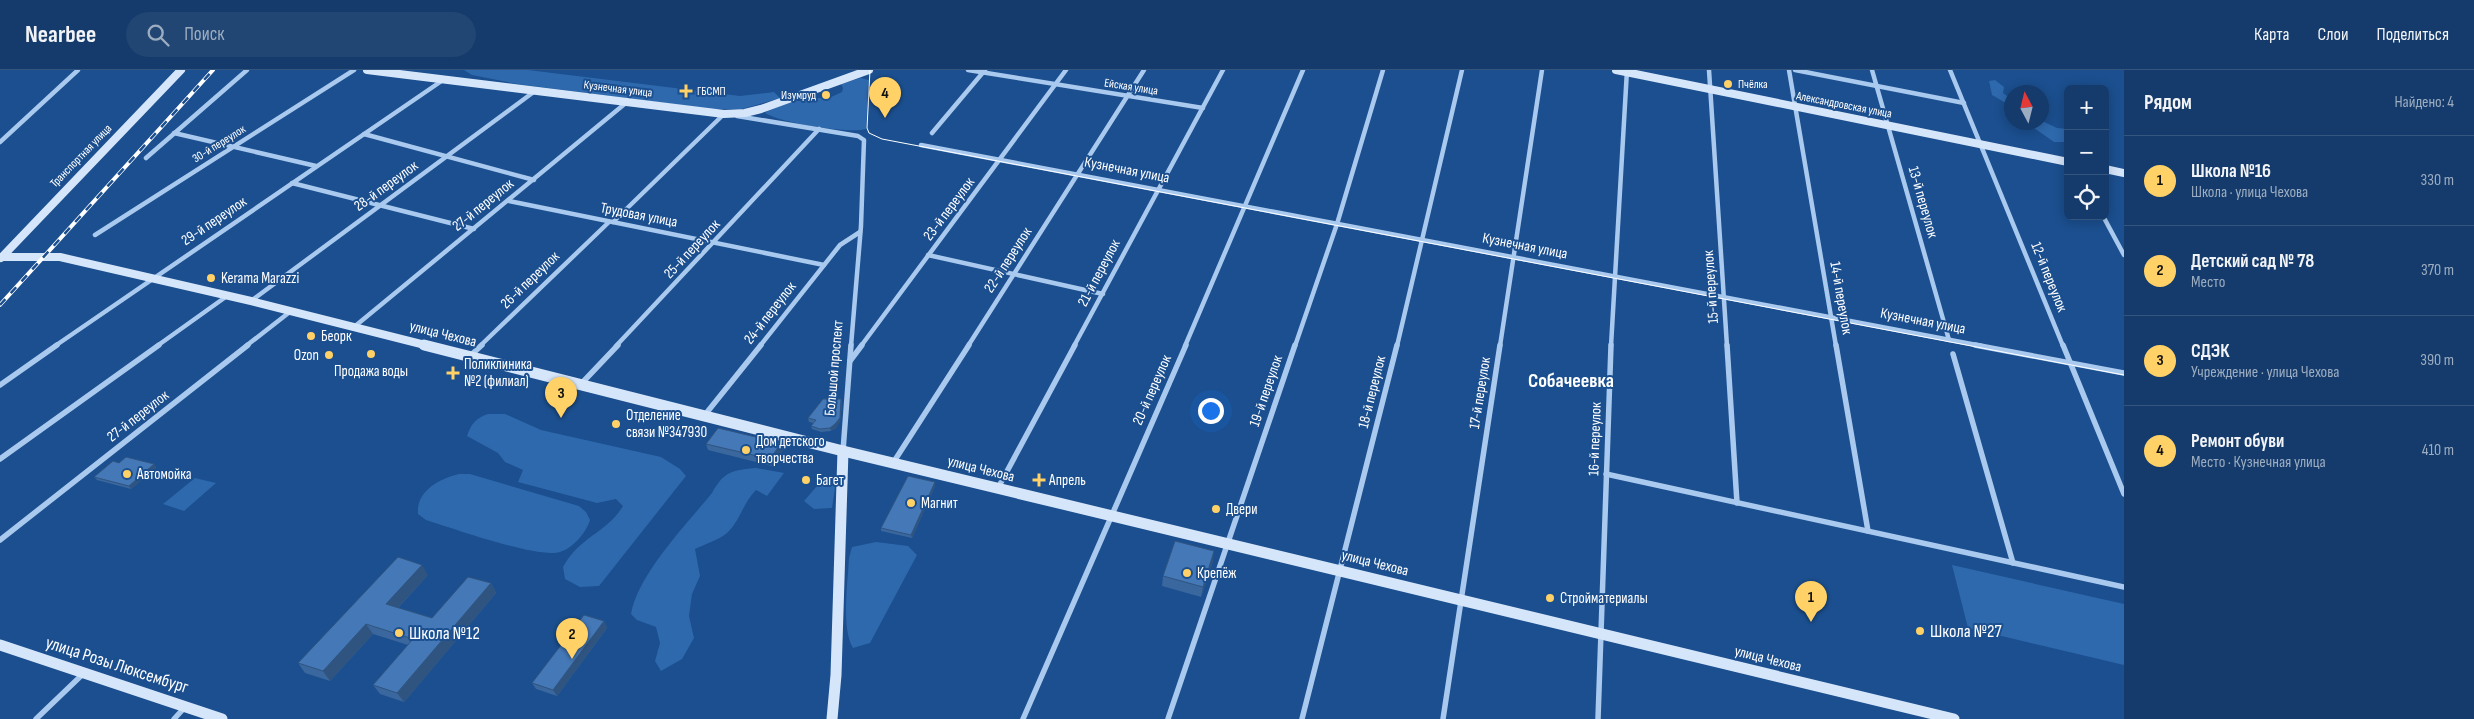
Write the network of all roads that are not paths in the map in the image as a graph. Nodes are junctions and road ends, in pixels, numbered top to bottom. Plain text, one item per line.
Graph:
1 (78, 70) edge
2 (180, 70) edge
3 (247, 70) edge
4 (354, 70) edge
5 (367, 70) edge
6 (866, 70) edge
7 (968, 70) edge
8 (1066, 70) edge
9 (1144, 70) edge
10 (1223, 70) edge
11 (1303, 70) edge
12 (1383, 70) edge
13 (1462, 70) edge
14 (1542, 70) edge
15 (1616, 70) edge
16 (1709, 70) edge
17 (1789, 70) edge
18 (1795, 70) edge
19 (1872, 70) edge
20 (1950, 70) edge
21 (984, 71) edge
22 (1627, 71) edge
23 (443, 80) junction
24 (1056, 84) junction
25 (1877, 86) junction
26 (1710, 89) junction
27 (535, 91) junction
28 (1128, 96) junction
29 (628, 102) junction
30 (1964, 103) junction
31 (1795, 107) junction
32 (1203, 108) junction
33 (761, 109) junction
34 (724, 114) junction
35 (762, 120) junction
36 (1888, 125) junction
37 (820, 129) junction
38 (174, 133) junction
39 (932, 133) dead end
40 (364, 134) junction
41 (864, 140) joint
42 (0, 142) edge
43 (1981, 144) junction
44 (921, 145) dead end
45 (233, 147) junction
46 (446, 156) junction
47 (146, 158) dead end
48 (999, 160) junction
49 (2064, 161) edge
50 (316, 166) junction
51 (2109, 170) edge
52 (2124, 173) edge
53 (1077, 175) junction
54 (534, 180) junction
55 (292, 183) junction
56 (1159, 190) junction
57 (509, 201) junction
58 (380, 206) junction
59 (1247, 207) junction
60 (2105, 220) edge
61 (611, 222) junction
62 (1337, 224) junction
63 (474, 229) junction
64 (860, 232) junction
65 (94, 235) dead end
66 (1422, 240) junction
67 (715, 243) junction
68 (928, 255) junction
69 (2124, 255) edge
70 (1, 258) edge
71 (1514, 258) junction
72 (824, 265) junction
73 (1014, 274) junction
74 (1614, 276) junction
75 (152, 278) junction
76 (1103, 294) junction
77 (227, 295) junction
78 (1724, 297) junction
79 (251, 301) junction
80 (292, 311) junction
81 (1831, 318) junction
82 (354, 327) junction
83 (1949, 340) junction
84 (1953, 354) dead end
85 (469, 356) junction
86 (850, 360) junction
87 (2070, 363) junction
88 (2124, 373) edge
89 (0, 385) edge
90 (580, 385) junction
91 (704, 416) junction
92 (843, 451) junction
93 (0, 459) edge
94 (892, 463) junction
95 (1606, 474) junction
96 (998, 488) junction
97 (2124, 494) edge
98 (1737, 503) junction
99 (1110, 516) junction
100 (1868, 531) junction
101 (0, 540) edge
102 (1226, 543) junction
103 (2012, 563) junction
104 (1341, 570) junction
105 (2124, 587) edge
106 (1462, 600) junction
107 (1600, 634) junction
108 (0, 645) edge
109 (85, 673) junction
110 (186, 706) junction
111 (36, 719) edge
112 (174, 719) edge
113 (222, 719) edge
114 (832, 719) edge
115 (1023, 719) edge
116 (1168, 719) edge
117 (1302, 719) edge
118 (1443, 719) edge
119 (1598, 719) edge
120 (1954, 719) edge

1 - 42 street
2 - 70 main road, Транспортная улица
3 - 38 street
4 - 45 street, 30-й переулок
5 - 23 main road, Кузнечная улица
6 - 33 main road
7 - 21 street, Ейская улица
8 - 24 street, 23-й переулок
9 - 28 street, 22-й переулок
10 - 32 street, 21-й переулок
11 - 59 street, 20-й переулок
12 - 62 street, 19-й переулок
13 - 66 street, 18-й переулок
14 - 71 street, 17-й переулок
15 - 22 main road, Александровская улица
16 - 26 street, 15-й переулок
17 - 31 street, 14-й переулок
18 - 25 street
19 - 25 street, 13-й переулок
20 - 30 street, 12-й переулок
21 - 24 street, Ейская улица
21 - 39 street
22 - 26 main road, Александровская улица
22 - 74 street, 16-й переулок
23 - 27 main road, Кузнечная улица
23 - 40 street, 29-й переулок
24 - 28 street, Ейская улица
24 - 48 street, 23-й переулок
25 - 30 street
25 - 36 street, 13-й переулок
26 - 31 main road, Александровская улица
26 - 78 street, 15-й переулок
27 - 29 main road, Кузнечная улица
27 - 46 street, 28-й переулок
28 - 32 street, Ейская улица
28 - 53 street, 22-й переулок
29 - 34 main road, Кузнечная улица
29 - 54 street, 27-й переулок
30 - 43 street, 12-й переулок
31 - 36 main road, Александровская улица
31 - 81 street, 14-й переулок
32 - 56 street, 21-й переулок
33 - 34 main road
33 - 35 street
34 - 35 street, Кузнечная улица
34 - 61 street, 26-й переулок
35 - 37 street, Кузнечная улица
36 - 43 main road, Александровская улица
36 - 83 street, 13-й переулок
37 - 41 street, Кузнечная улица
37 - 67 street, 25-й переулок
38 - 45 street
38 - 47 street
40 - 46 street
40 - 50 street, 29-й переулок
41 - 64 street, Большой проспект
43 - 49 main road, Александровская улица
43 - 87 street, 12-й переулок
44 - 48 street, Кузнечная улица
45 - 50 street
45 - 65 street, 30-й переулок
46 - 54 street
46 - 58 street, 28-й переулок
48 - 53 street, Кузнечная улица
48 - 68 street, 23-й переулок
50 - 55 street, 29-й переулок
51 - 52 main road
53 - 56 street, Кузнечная улица
53 - 73 street, 22-й переулок
54 - 57 street, 27-й переулок
55 - 58 street
55 - 75 street, 29-й переулок
56 - 59 street, Кузнечная улица
56 - 76 street, 21-й переулок
57 - 61 street, Трудовая улица
57 - 63 street, 27-й переулок
58 - 63 street
58 - 79 street, 28-й переулок
59 - 62 street, Кузнечная улица
59 - 99 street, 20-й переулок
60 - 69 street
61 - 67 street, Трудовая улица
61 - 85 street, 26-й переулок
62 - 66 street, Кузнечная улица
62 - 102 street, 19-й переулок
63 - 82 street, 27-й переулок
64 - 72 street, 24-й переулок
64 - 86 street, Большой проспект
66 - 71 street, Кузнечная улица
66 - 104 street, 18-й переулок
67 - 72 street, Трудовая улица
67 - 90 street, 25-й переулок
68 - 73 street
68 - 86 street, 23-й переулок
70 - 75 main road, улица Чехова
71 - 74 street, Кузнечная улица
71 - 106 street, 17-й переулок
72 - 91 street, 24-й переулок
73 - 76 street
73 - 94 street, 22-й переулок
74 - 78 street, Кузнечная улица
74 - 95 street, 16-й переулок
75 - 77 main road, улица Чехова
75 - 89 street, 29-й переулок
76 - 96 street, 21-й переулок
77 - 79 main road, улица Чехова
77 - 93 street
78 - 81 street, Кузнечная улица
78 - 98 street, 15-й переулок
79 - 80 main road, улица Чехова
80 - 82 main road, улица Чехова
80 - 101 street, 27-й переулок
81 - 83 street, Кузнечная улица
81 - 100 street, 14-й переулок
82 - 85 main road, улица Чехова
83 - 87 street, Кузнечная улица
84 - 103 street
85 - 90 main road, улица Чехова
86 - 92 street, Большой проспект
87 - 88 street, Кузнечная улица
87 - 97 street, 12-й переулок
90 - 91 main road, улица Чехова
91 - 92 main road, улица Чехова
92 - 94 main road, улица Чехова
92 - 114 main road, Большой проспект
94 - 96 main road, улица Чехова
95 - 98 street
95 - 107 street, 16-й переулок
96 - 99 main road, улица Чехова
98 - 100 street
99 - 102 main road, улица Чехова
99 - 115 street, 20-й переулок
100 - 103 street
102 - 104 main road, улица Чехова
102 - 116 street, 19-й переулок
103 - 105 street
104 - 106 main road, улица Чехова
104 - 117 street, 18-й переулок
106 - 107 main road, улица Чехова
106 - 118 street, 17-й переулок
107 - 119 street, 16-й переулок
107 - 120 main road, улица Чехова
108 - 109 main road, улица Розы Люксембург
109 - 110 main road, улица Розы Люксембург
109 - 111 street
110 - 112 street
110 - 113 main road, улица Розы Люксембург

